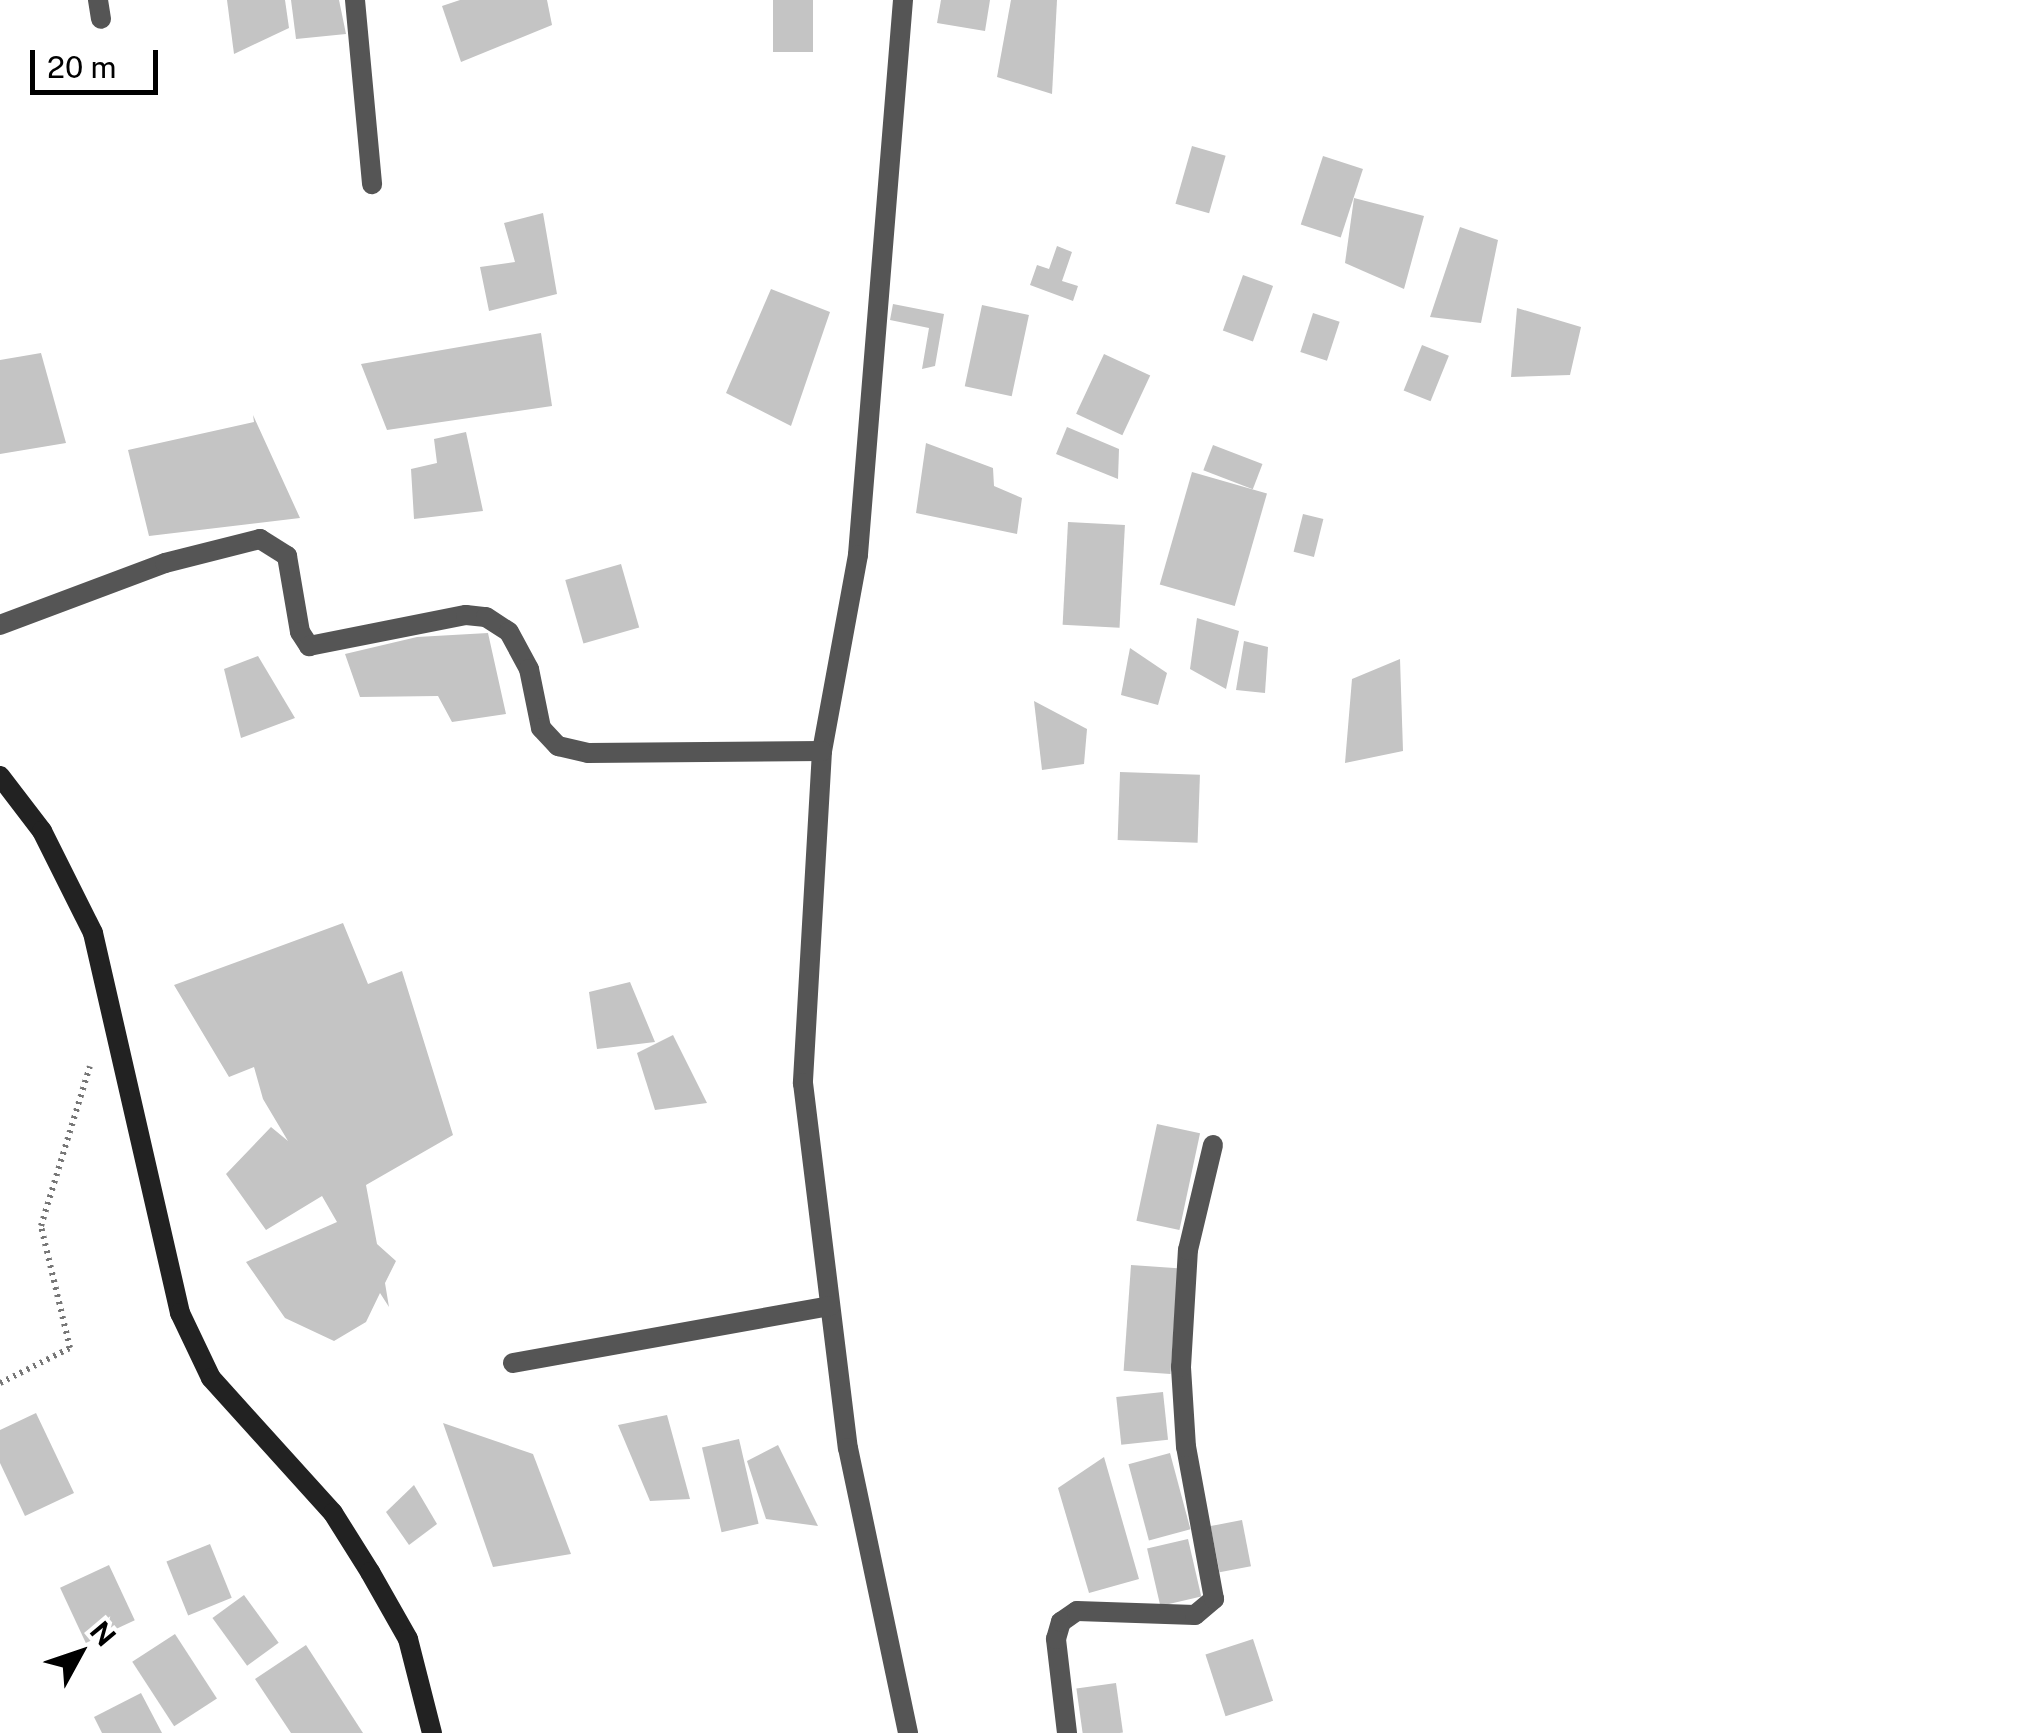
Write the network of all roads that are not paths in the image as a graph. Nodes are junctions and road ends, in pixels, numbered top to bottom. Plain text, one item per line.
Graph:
1 (355, 0) edge
2 (903, 0) edge
3 (372, 184) dead end
4 (0, 626) edge
5 (822, 751) junction
6 (0, 776) edge
7 (1213, 1145) dead end
8 (830, 1306) junction
9 (512, 1364) dead end
10 (432, 1733) edge
11 (908, 1733) edge
12 (1068, 1733) edge

1 - 3 street
2 - 5 street
4 - 5 street
5 - 8 street
6 - 10 street
7 - 12 street
8 - 9 street
8 - 11 street

